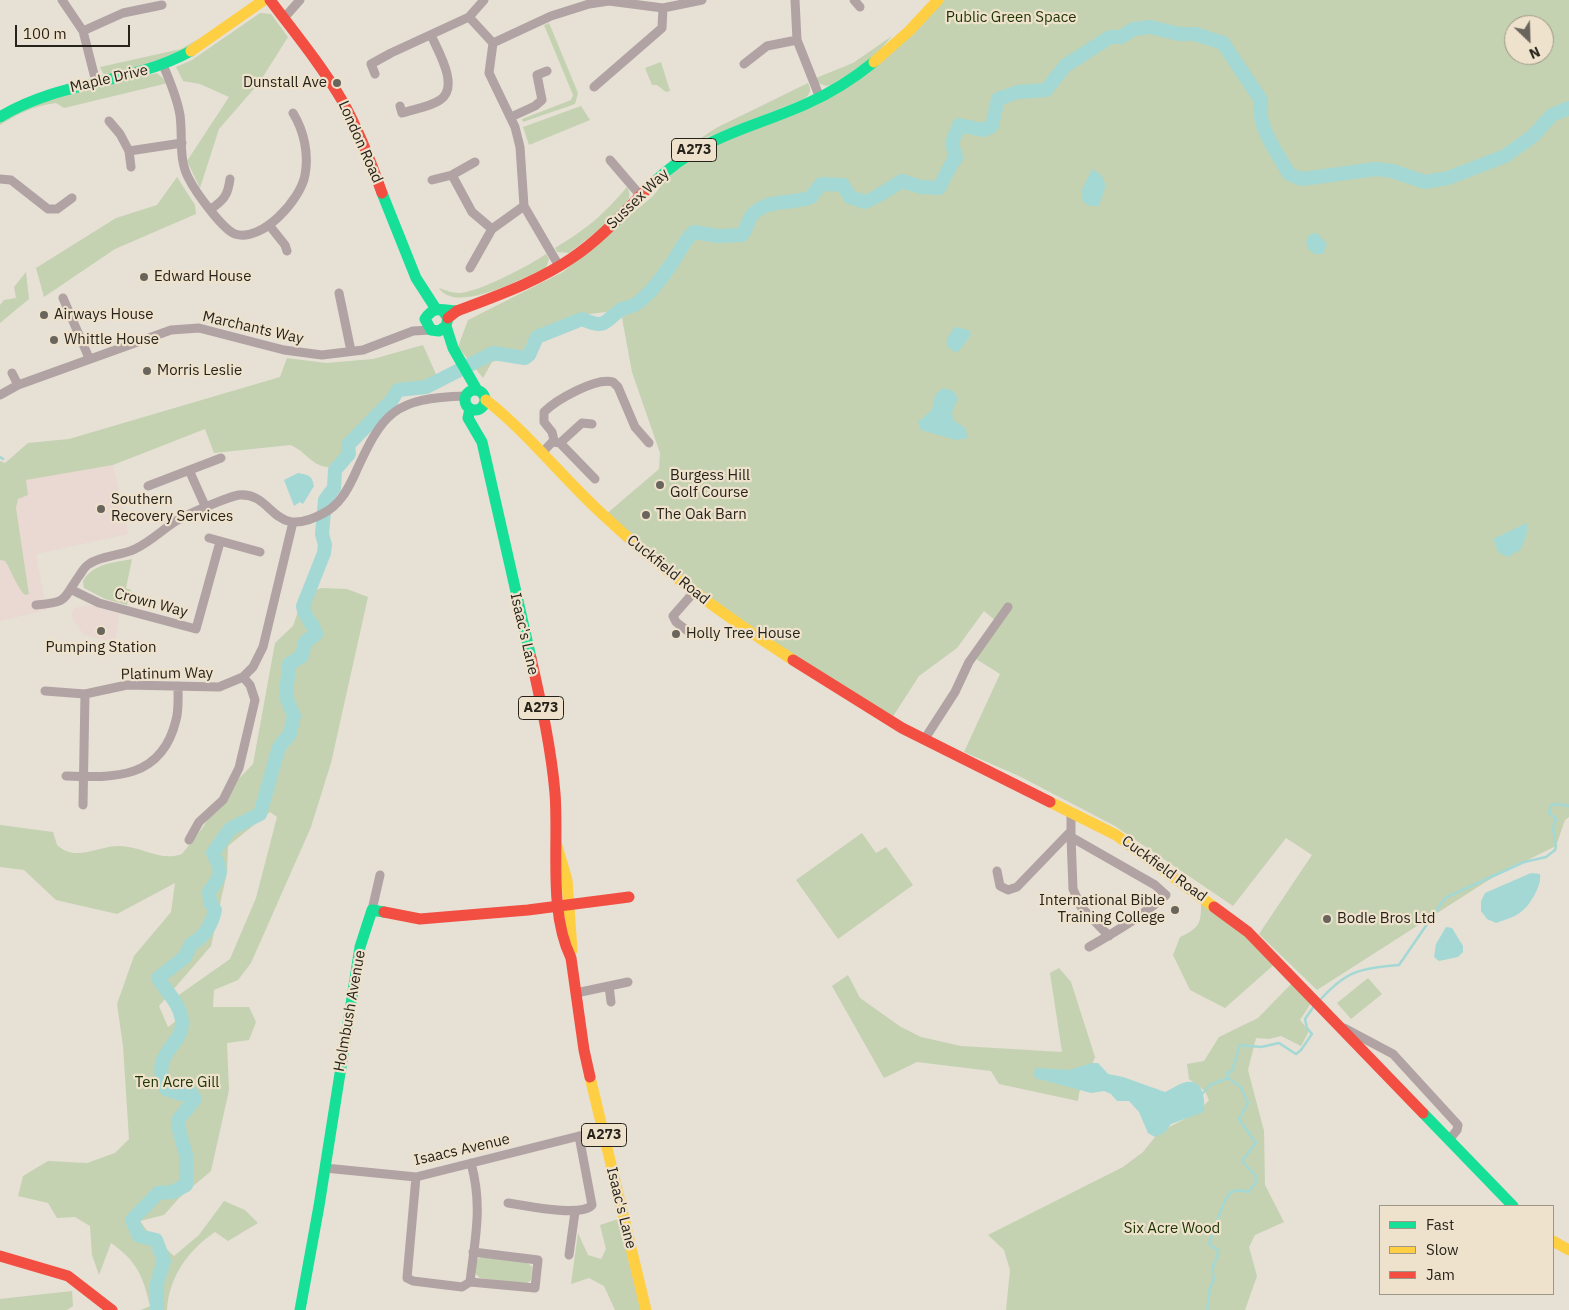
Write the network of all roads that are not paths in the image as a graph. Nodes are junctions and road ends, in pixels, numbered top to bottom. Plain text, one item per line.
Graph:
1 (62, 0) edge
2 (264, 0) edge
3 (270, 0) edge
4 (300, 0) edge
5 (484, 0) edge
6 (702, 0) edge
7 (854, 0) edge
8 (938, 0) edge
9 (797, 1) edge
10 (589, 2) edge
11 (162, 5) dead end
12 (860, 7) dead end
13 (663, 8) junction
14 (469, 16) junction
15 (284, 18) junction
16 (83, 31) junction
17 (431, 35) junction
18 (798, 40) junction
19 (493, 43) junction
20 (744, 64) dead end
21 (163, 65) junction
22 (547, 71) dead end
23 (375, 74) dead end
24 (96, 82) junction
25 (594, 86) dead end
26 (820, 98) junction
27 (400, 106) dead end
28 (293, 113) dead end
29 (0, 117) edge
30 (511, 117) junction
31 (109, 121) dead end
32 (182, 143) junction
33 (129, 151) junction
34 (610, 160) dead end
35 (475, 162) dead end
36 (132, 167) dead end
37 (452, 175) junction
38 (0, 179) edge
39 (230, 179) dead end
40 (432, 180) dead end
41 (640, 195) junction
42 (72, 198) dead end
43 (524, 206) junction
44 (211, 209) junction
45 (269, 225) junction
46 (492, 229) junction
47 (286, 251) dead end
48 (559, 266) junction
49 (470, 268) dead end
50 (339, 293) dead end
51 (63, 298) dead end
52 (439, 319) junction
53 (351, 351) junction
54 (89, 358) junction
55 (12, 373) dead end
56 (18, 385) junction
57 (0, 395) edge
58 (474, 401) junction
59 (592, 424) dead end
60 (557, 443) junction
61 (649, 443) dead end
62 (542, 453) junction
63 (221, 458) dead end
64 (189, 470) junction
65 (596, 479) dead end
66 (148, 486) dead end
67 (206, 508) junction
68 (293, 522) junction
69 (209, 538) dead end
70 (220, 542) junction
71 (260, 552) dead end
72 (72, 590) junction
73 (694, 592) junction
74 (36, 606) dead end
75 (1008, 607) dead end
76 (689, 632) dead end
77 (243, 678) junction
78 (178, 686) junction
79 (45, 691) dead end
80 (85, 694) junction
81 (924, 740) junction
82 (66, 776) dead end
83 (85, 777) junction
84 (83, 805) dead end
85 (1070, 813) junction
86 (1070, 835) junction
87 (189, 840) dead end
88 (997, 871) dead end
89 (380, 875) dead end
90 (628, 897) dead end
91 (564, 904) junction
92 (372, 910) junction
93 (1109, 936) junction
94 (1089, 947) dead end
95 (628, 982) dead end
96 (609, 986) junction
97 (576, 993) junction
98 (611, 1002) dead end
99 (1337, 1024) junction
100 (603, 1130) junction
101 (579, 1136) junction
102 (1449, 1140) junction
103 (471, 1163) junction
104 (325, 1168) junction
105 (416, 1177) junction
106 (508, 1203) dead end
107 (1511, 1205) edge
108 (575, 1212) junction
109 (1554, 1242) edge
110 (1569, 1250) edge
111 (473, 1252) junction
112 (569, 1255) dead end
113 (0, 1256) edge
114 (470, 1282) junction
115 (112, 1310) edge
116 (300, 1310) edge
117 (646, 1310) edge

1 - 16 street
2 - 21 main road, Maple Drive
3 - 15 main road, London Road
4 - 15 street
5 - 14 street
6 - 13 street
7 - 12 street
8 - 26 main road, Sussex Way / A273
9 - 18 street
10 - 13 street
10 - 19 street
11 - 16 street
13 - 25 street
14 - 17 street
14 - 19 street
15 - 52 main road, London Road
16 - 24 street
17 - 23 street
17 - 27 street
18 - 20 street
18 - 26 street
19 - 30 street
21 - 24 main road, Maple Drive
21 - 32 street
22 - 30 street
24 - 29 main road, Maple Drive
26 - 41 main road, Sussex Way / A273
28 - 45 street
30 - 43 street
31 - 33 street
32 - 33 street
32 - 44 street
33 - 36 street
34 - 41 street
35 - 37 street
37 - 40 street
37 - 46 street
38 - 42 street
39 - 44 street
41 - 48 main road, Sussex Way / A273
43 - 46 street
43 - 48 street
44 - 45 street
45 - 47 street
46 - 49 street
48 - 52 main road, Sussex Way / A273
50 - 53 street
51 - 54 street
52 - 53 street, Marchants Way
52 - 58 main road, London Road / A273
53 - 54 street, Marchants Way
54 - 56 street, Marchants Way
55 - 56 street
56 - 57 street, Marchants Way
58 - 62 main road, Cuckfield Road
58 - 68 street
58 - 91 main road, Isaac's Lane / A273
59 - 60 street
60 - 61 street
60 - 62 street
60 - 65 street
62 - 73 main road, Cuckfield Road
63 - 64 street
64 - 66 street
64 - 67 street
67 - 68 street
67 - 72 street
68 - 77 street
69 - 70 street
70 - 71 street
70 - 72 street, Crown Way
72 - 74 street
73 - 76 street
73 - 81 main road, Cuckfield Road
75 - 81 street
77 - 78 street, Platinum Way
77 - 87 street
78 - 80 street, Platinum Way
78 - 83 street
79 - 80 street, Platinum Way
80 - 83 street
81 - 85 main road, Cuckfield Road
82 - 83 street
83 - 84 street
85 - 86 street
85 - 99 main road, Cuckfield Road
86 - 88 street
86 - 93 street
86 - 93 street
89 - 92 street
90 - 91 main road
91 - 92 main road
91 - 97 main road, Isaac's Lane / A273
92 - 104 main road, Holmbush Avenue
93 - 94 street
95 - 96 street
96 - 97 street
96 - 98 street
97 - 100 main road, Isaac's Lane / A273
99 - 102 main road, Cuckfield Road
99 - 102 street, Cuckfield Road
100 - 101 street, Isaacs Avenue
100 - 117 main road, Isaac's Lane / A273
101 - 103 street, Isaacs Avenue
101 - 108 street
102 - 107 main road, Cuckfield Road
103 - 105 street, Isaacs Avenue
103 - 111 street
104 - 105 street, Isaacs Avenue
104 - 116 main road, Holmbush Avenue
105 - 114 street
106 - 108 street
108 - 112 street
109 - 110 main road
111 - 114 street
111 - 114 street
113 - 115 main road

